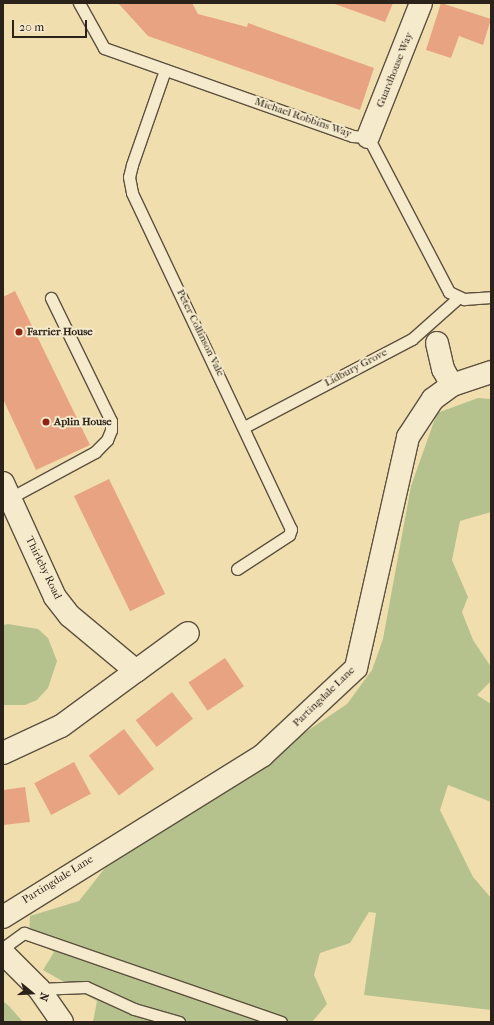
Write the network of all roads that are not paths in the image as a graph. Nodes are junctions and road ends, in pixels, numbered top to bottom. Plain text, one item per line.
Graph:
1 (79, 3) edge
2 (421, 3) edge
3 (165, 70) junction
4 (368, 138) junction
5 (491, 297) edge
6 (51, 298) dead end
7 (458, 298) junction
8 (437, 343) dead end
9 (491, 372) edge
10 (452, 386) junction
11 (246, 426) junction
12 (6, 491) edge
13 (237, 569) dead end
14 (188, 633) dead end
15 (136, 671) junction
16 (3, 753) edge
17 (3, 917) edge
18 (3, 948) edge
19 (3, 953) edge
20 (39, 989) junction
21 (62, 1022) edge
22 (179, 1022) edge
23 (281, 1022) edge

1 - 3 lane, Michael Robbins Way
2 - 4 street, Guardhouse Way
3 - 4 lane, Michael Robbins Way
3 - 11 lane, Peter Collinson Vale
4 - 7 lane
5 - 7 lane
6 - 12 lane
7 - 11 lane, Lidbury Grove
8 - 10 street
9 - 10 street, Partingdale Lane
10 - 17 street, Partingdale Lane
11 - 13 lane, Peter Collinson Vale
12 - 15 street, Thirleby Road
14 - 15 street
15 - 16 street
18 - 23 lane
19 - 20 street
20 - 21 street
20 - 22 lane

